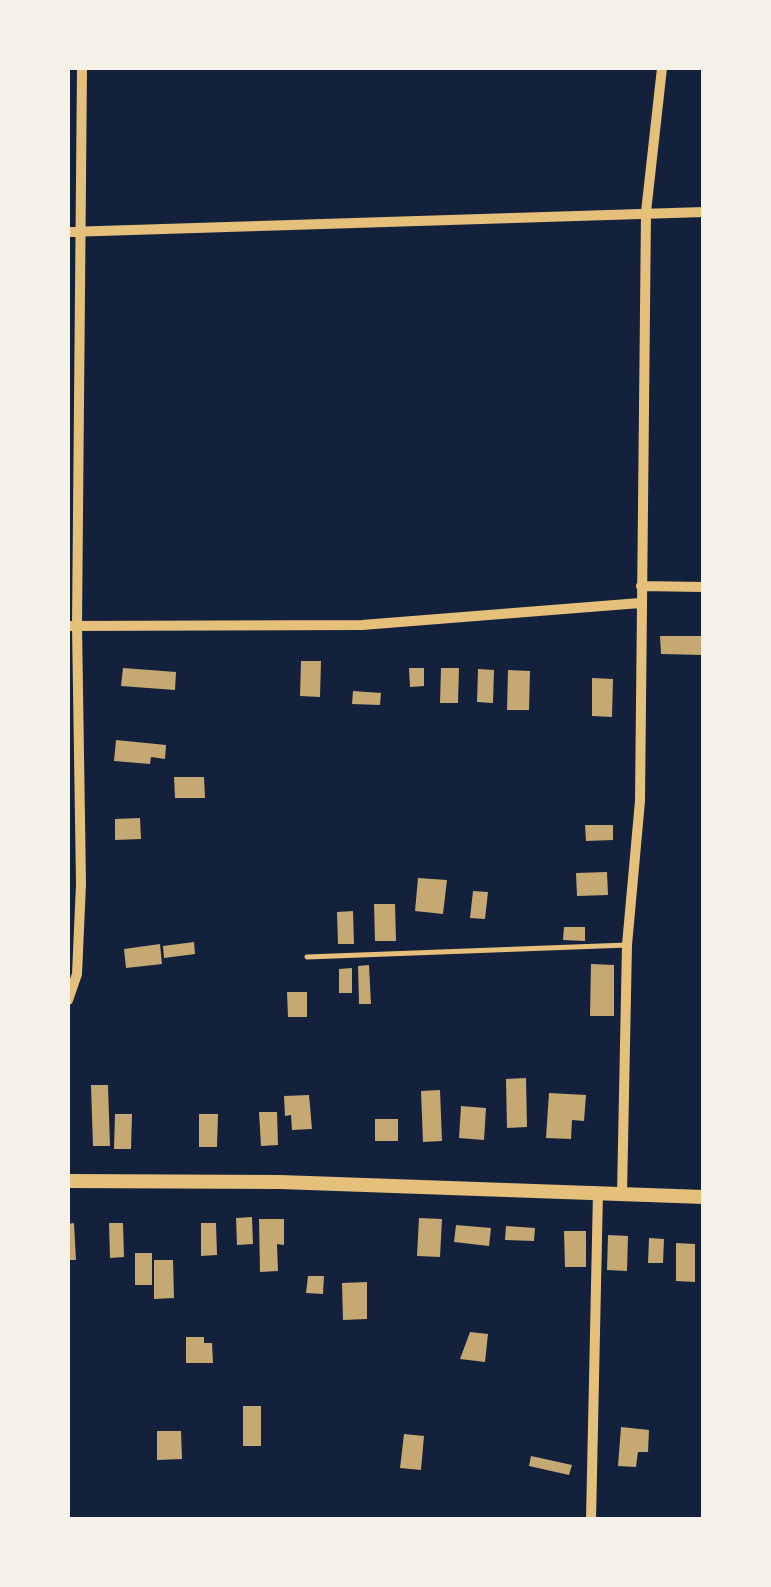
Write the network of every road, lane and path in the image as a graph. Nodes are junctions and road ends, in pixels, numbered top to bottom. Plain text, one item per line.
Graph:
1 (82, 68) edge
2 (662, 68) edge
3 (646, 212) junction
4 (704, 212) edge
5 (68, 232) edge
6 (82, 232) junction
7 (640, 586) junction
8 (704, 587) edge
9 (640, 603) junction
10 (72, 626) edge
11 (626, 944) junction
12 (307, 957) dead end
13 (68, 1000) edge
14 (68, 1180) edge
15 (598, 1192) junction
16 (622, 1194) junction
17 (704, 1198) edge
18 (591, 1520) edge

1 - 6 street
2 - 3 street
3 - 4 street
3 - 6 street
3 - 7 street
5 - 6 street
6 - 10 street
7 - 8 street
7 - 9 street
9 - 10 street
9 - 11 street
10 - 13 street
11 - 12 lane
11 - 16 street
14 - 15 street
15 - 16 street
15 - 18 street
16 - 17 street

